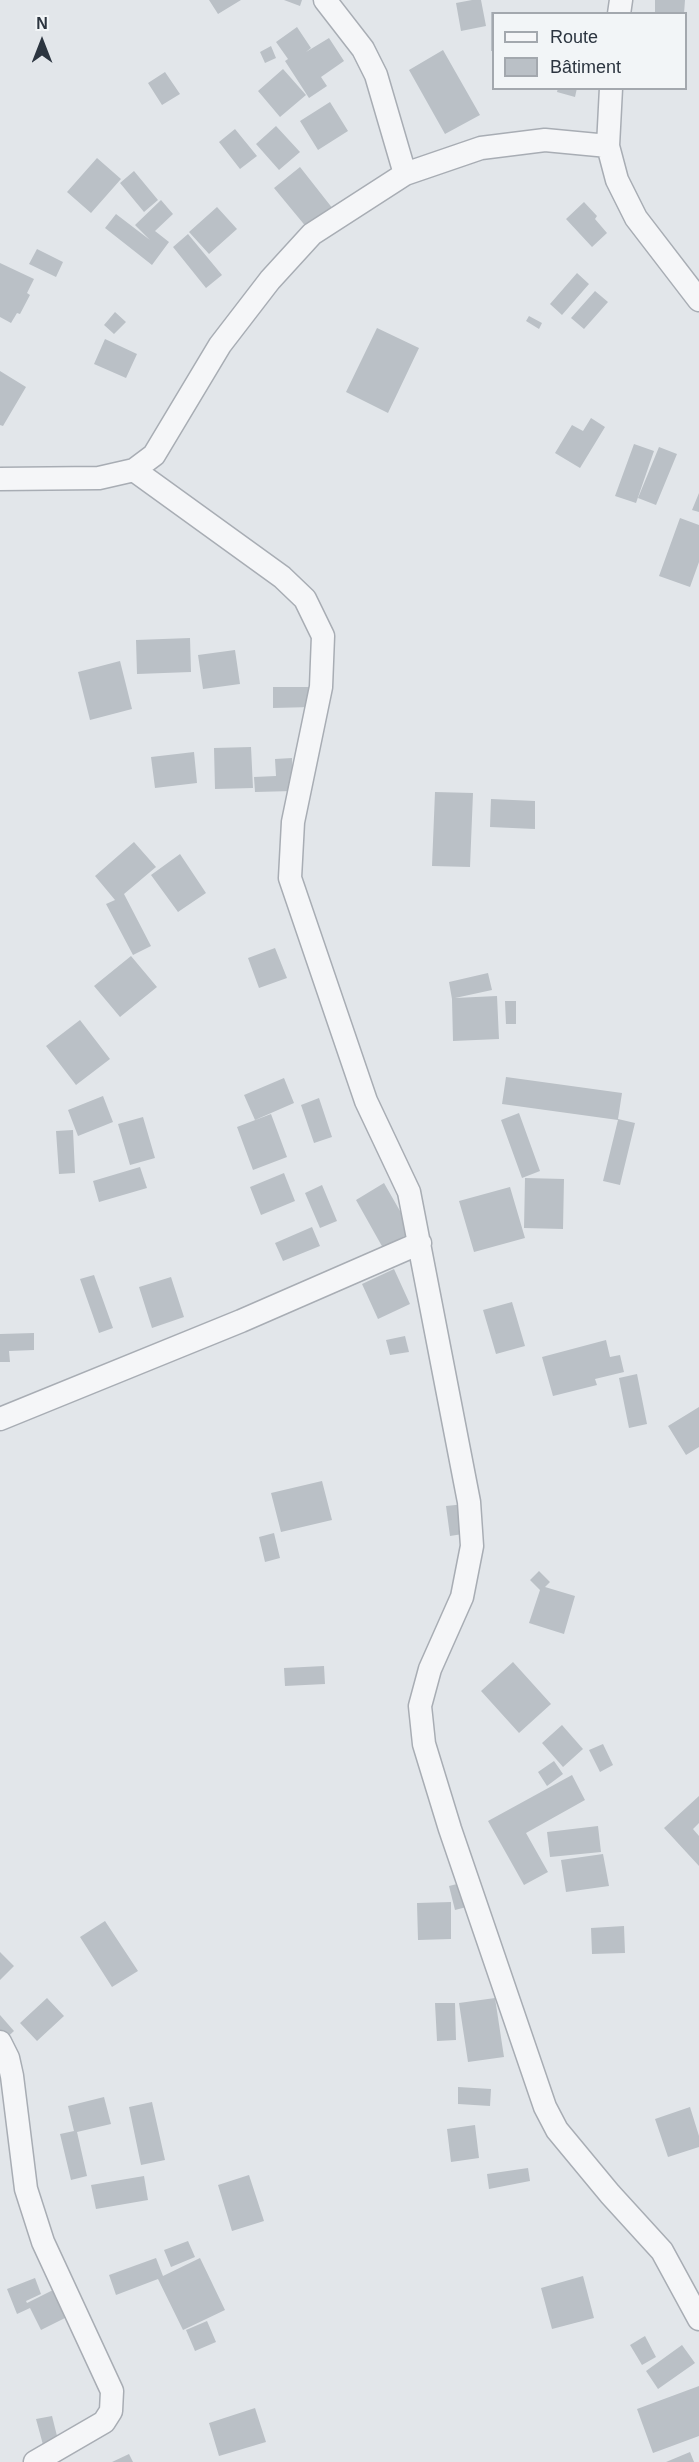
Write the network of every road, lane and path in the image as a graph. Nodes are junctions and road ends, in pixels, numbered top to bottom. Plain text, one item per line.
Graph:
1 (325, 0) edge
2 (611, 90) edge
3 (608, 146) junction
4 (405, 174) junction
5 (699, 300) edge
6 (134, 470) junction
7 (0, 479) edge
8 (420, 1243) junction
9 (0, 1419) edge
10 (0, 2042) edge
11 (699, 2319) edge
12 (35, 2462) edge

1 - 4 street
2 - 3 street
3 - 4 street
3 - 5 street
4 - 6 street
6 - 7 street
6 - 8 street
8 - 9 street
8 - 11 street
10 - 12 street

